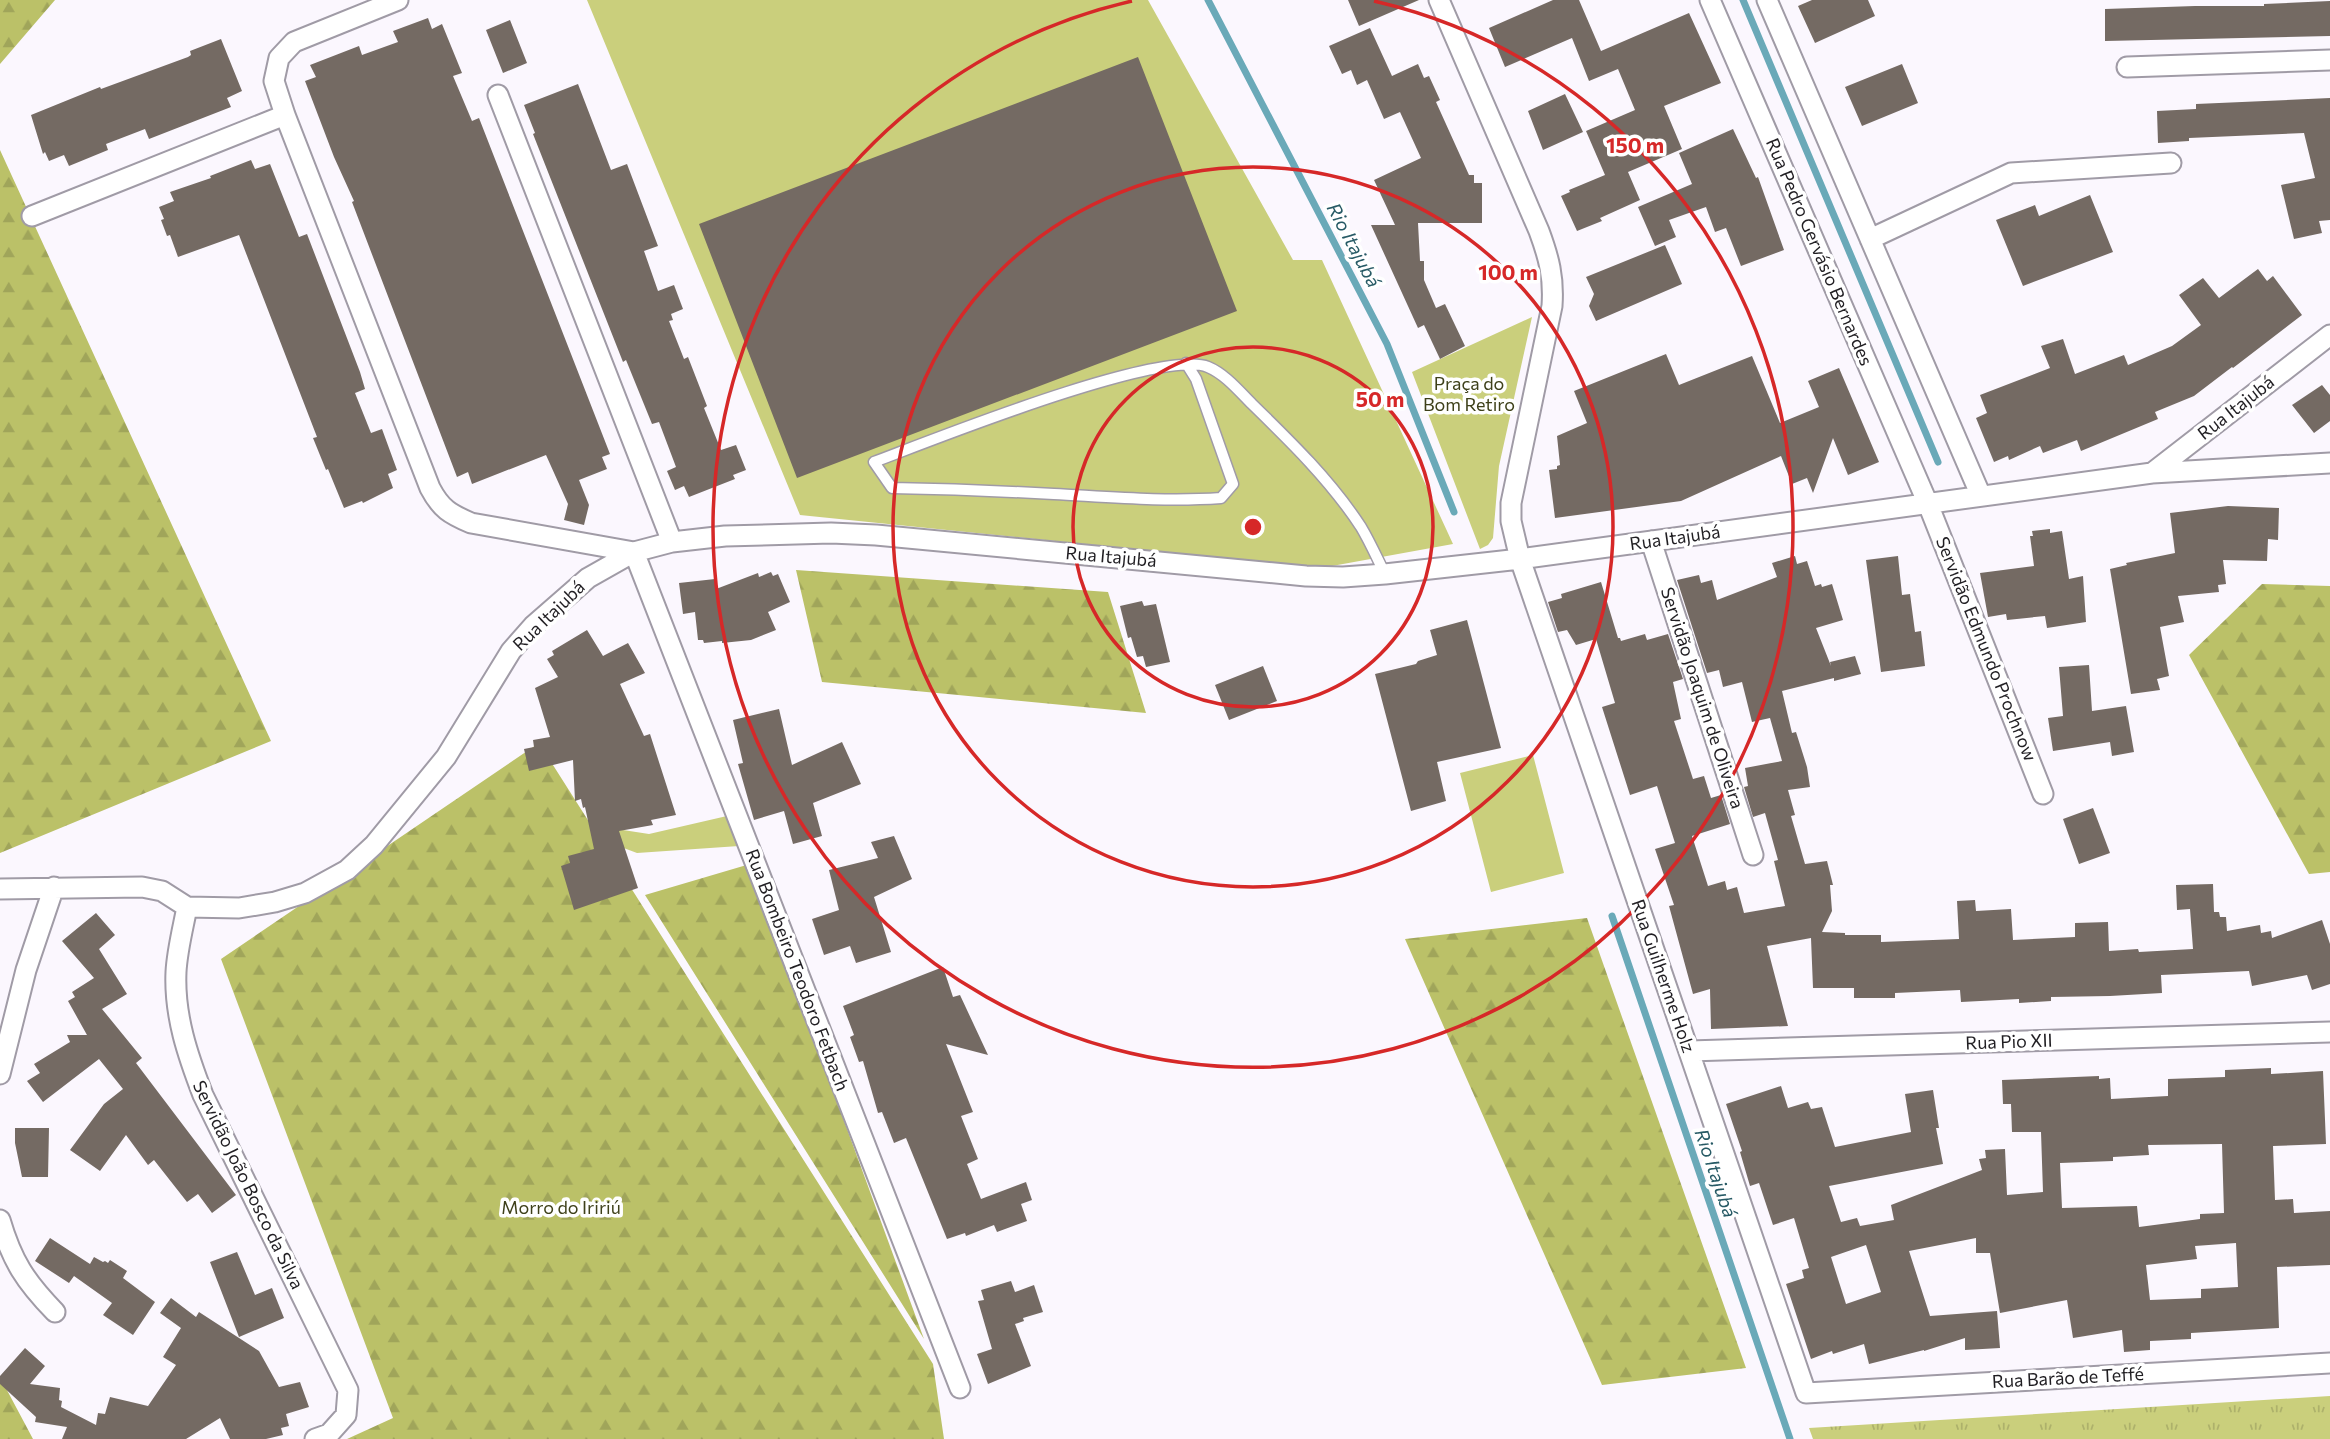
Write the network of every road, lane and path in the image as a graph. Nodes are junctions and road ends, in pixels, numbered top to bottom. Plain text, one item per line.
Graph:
1 (398, 0) edge
2 (1439, 0) edge
3 (1710, 0) edge
4 (1767, 0) edge
5 (2330, 60) edge
6 (2127, 67) dead end
7 (498, 95) dead end
8 (285, 115) junction
9 (2171, 163) dead end
10 (32, 216) dead end
11 (1871, 239) junction
12 (2330, 335) edge
13 (1186, 363) junction
14 (2330, 463) edge
15 (2152, 473) junction
16 (1981, 496) junction
17 (1928, 504) junction
18 (1651, 541) junction
19 (672, 542) junction
20 (634, 552) junction
21 (1520, 559) junction
22 (1385, 574) junction
23 (2043, 794) dead end
24 (1753, 855) dead end
25 (54, 887) junction
26 (0, 889) edge
27 (187, 907) junction
28 (2330, 1032) edge
29 (1689, 1051) junction
30 (0, 1074) edge
31 (0, 1220) edge
32 (55, 1312) dead end
33 (2330, 1363) edge
34 (960, 1388) dead end
35 (1806, 1393) joint
36 (315, 1439) edge

1 - 8 street
2 - 21 street, Rua Guilherme Holz
3 - 17 street, Rua Pedro Gervásio Bernardes
4 - 11 street
5 - 6 street
7 - 19 street
8 - 10 street
8 - 20 street
9 - 11 street
11 - 16 street
12 - 15 street, Rua Itajubá
13 - 13 lane
13 - 22 lane
14 - 15 street
15 - 16 street, Rua Itajubá
16 - 17 street, Rua Itajubá
17 - 18 street, Rua Itajubá
17 - 23 street, Servidão Edmundo Prochnow
18 - 21 street, Rua Itajubá
18 - 24 street, Servidão Joaquim de Oliveira
19 - 20 street, Rua Itajubá
19 - 22 street, Rua Itajubá
20 - 27 street, Rua Itajubá
20 - 34 street, Rua Bombeiro Teodoro Fetbach
21 - 22 street, Rua Itajubá
21 - 29 street, Rua Guilherme Holz
25 - 26 street, Rua Itajubá
25 - 27 street, Rua Itajubá
25 - 30 street
27 - 36 street, Servidão João Bosco da Silva
28 - 29 street, Rua Pio XII
29 - 35 street, Rua Guilherme Holz
31 - 32 street
33 - 35 street, Rua Barão de Teffé

